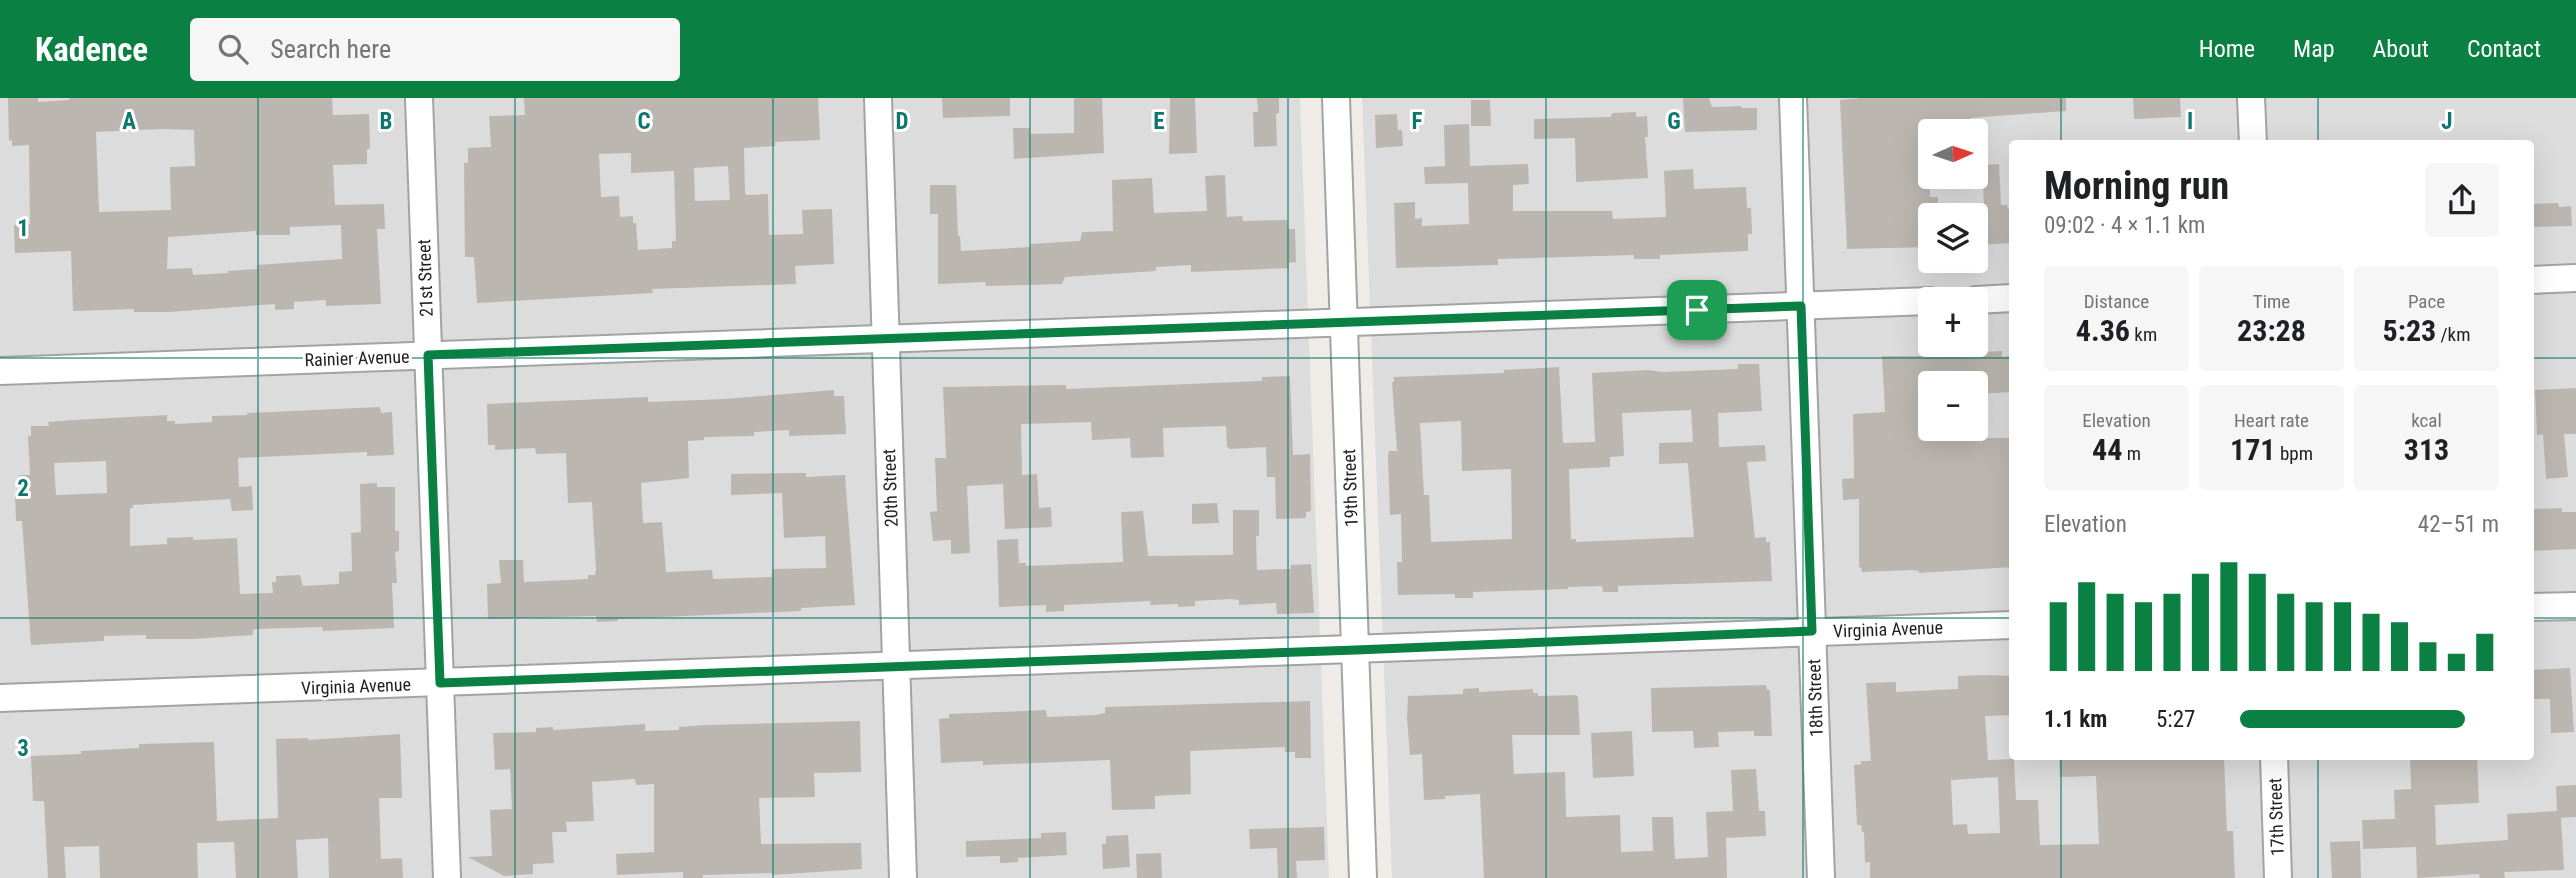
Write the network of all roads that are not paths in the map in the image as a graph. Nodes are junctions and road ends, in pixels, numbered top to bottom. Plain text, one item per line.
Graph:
1 (419, 98) edge
2 (878, 98) edge
3 (1336, 98) edge
4 (1793, 98) edge
5 (2251, 98) edge
6 (2253, 140) edge
7 (2576, 278) edge
8 (2534, 280) edge
9 (2009, 298) edge
10 (1988, 299) edge
11 (1918, 301) edge
12 (1801, 306) junction
13 (1344, 323) junction
14 (885, 339) junction
15 (428, 355) junction
16 (0, 371) edge
17 (2576, 606) edge
18 (2534, 607) edge
19 (2009, 625) edge
20 (1812, 631) junction
21 (1356, 650) junction
22 (896, 667) junction
23 (440, 683) junction
24 (0, 698) edge
25 (2274, 760) edge
26 (447, 878) edge
27 (903, 878) edge
28 (1363, 878) edge
29 (1821, 878) edge
30 (2278, 878) edge

1 - 15 street, 21st Street
2 - 14 street, 20th Street
3 - 13 street, 19th Street
4 - 12 street, 18th Street
5 - 6 street
7 - 8 street
9 - 10 street
11 - 12 street, Rainier Avenue
12 - 13 street, Rainier Avenue
12 - 20 street, 18th Street
13 - 14 street, Rainier Avenue
13 - 21 street, 19th Street
14 - 15 street, Rainier Avenue
14 - 22 street, 20th Street
15 - 16 street, Rainier Avenue
15 - 23 street, 21st Street
17 - 18 street
19 - 20 street, Virginia Avenue
20 - 21 street, Virginia Avenue
20 - 29 street, 18th Street
21 - 22 street, Virginia Avenue
21 - 28 street, 19th Street
22 - 23 street, Virginia Avenue
22 - 27 street, 20th Street
23 - 24 street, Virginia Avenue
23 - 26 street, 21st Street
25 - 30 street, 17th Street

